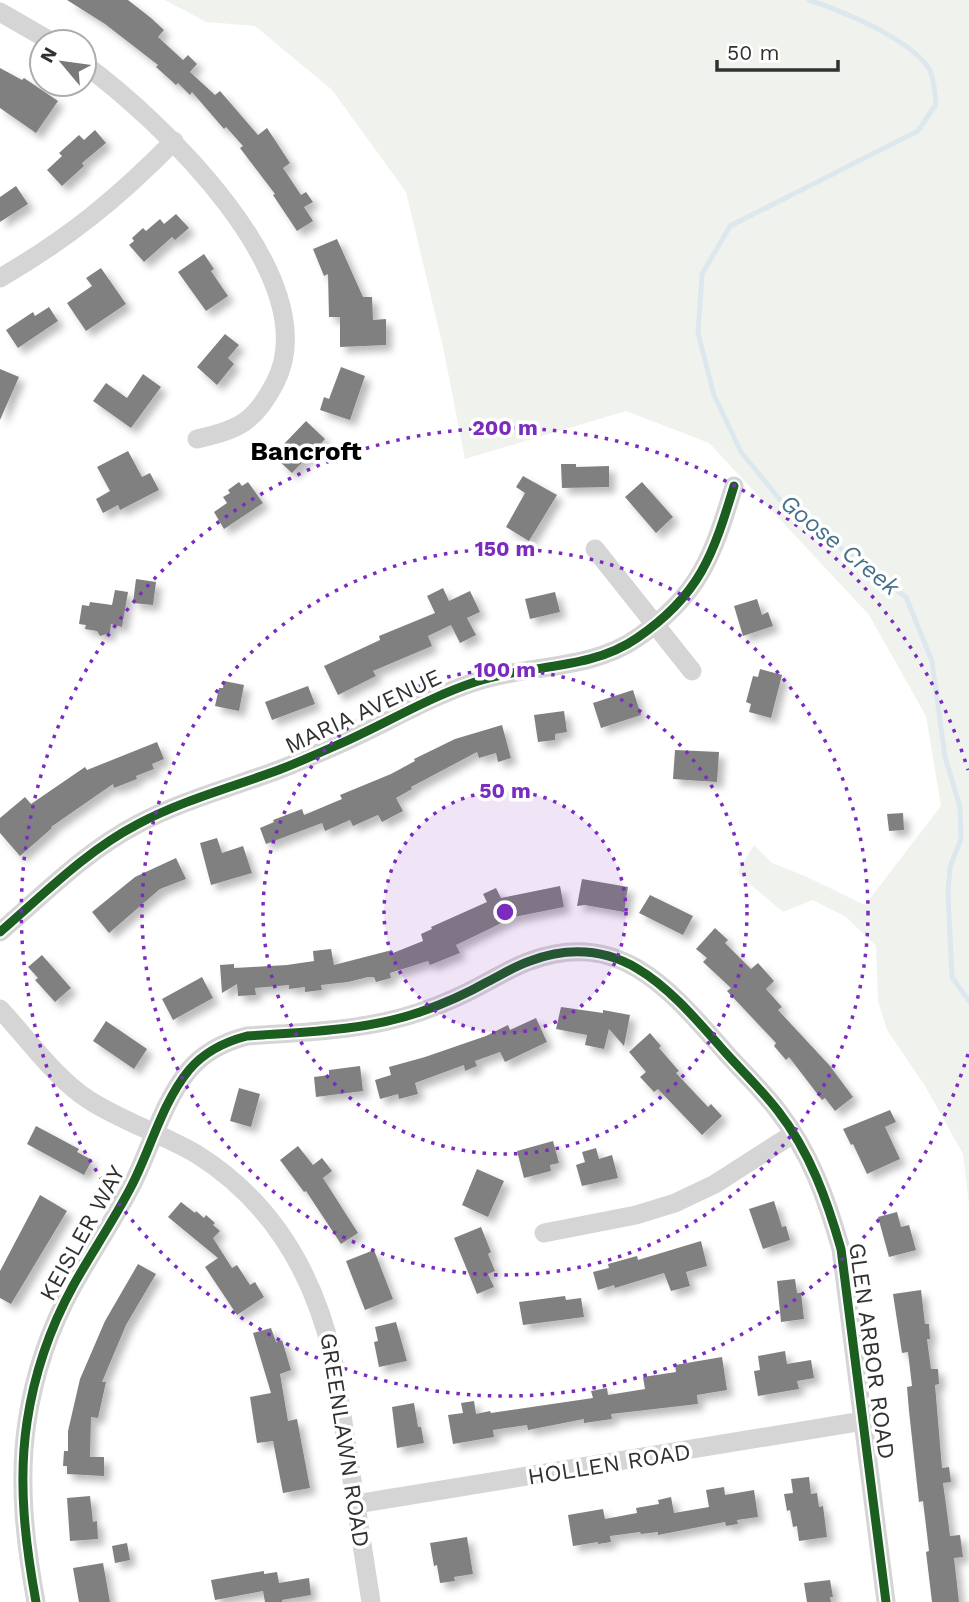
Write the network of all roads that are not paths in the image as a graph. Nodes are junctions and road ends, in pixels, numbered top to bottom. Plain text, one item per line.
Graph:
1 (0, 12) edge
2 (28, 28) edge
3 (98, 74) edge
4 (174, 141) junction
5 (0, 278) edge
6 (197, 439) dead end
7 (734, 486) dead end
8 (595, 549) dead end
9 (655, 625) junction
10 (692, 671) dead end
11 (0, 932) edge
12 (0, 1009) edge
13 (156, 1133) junction
14 (793, 1134) junction
15 (544, 1233) dead end
16 (863, 1421) junction
17 (356, 1504) junction
18 (36, 1602) edge
19 (371, 1602) edge
20 (886, 1602) edge

1 - 2 street
3 - 4 street
4 - 5 street
4 - 6 street
7 - 9 street, MARIA AVENUE
8 - 9 street
9 - 10 street
9 - 11 street, MARIA AVENUE
12 - 13 street, GREENLAWN ROAD
13 - 14 street, GLEN ARBOR ROAD
13 - 17 street, GREENLAWN ROAD
13 - 18 street, KEISLER WAY
14 - 15 street
14 - 16 street, GLEN ARBOR ROAD
16 - 17 street, HOLLEN ROAD
16 - 20 street, GLEN ARBOR ROAD
17 - 19 street, GREENLAWN ROAD

